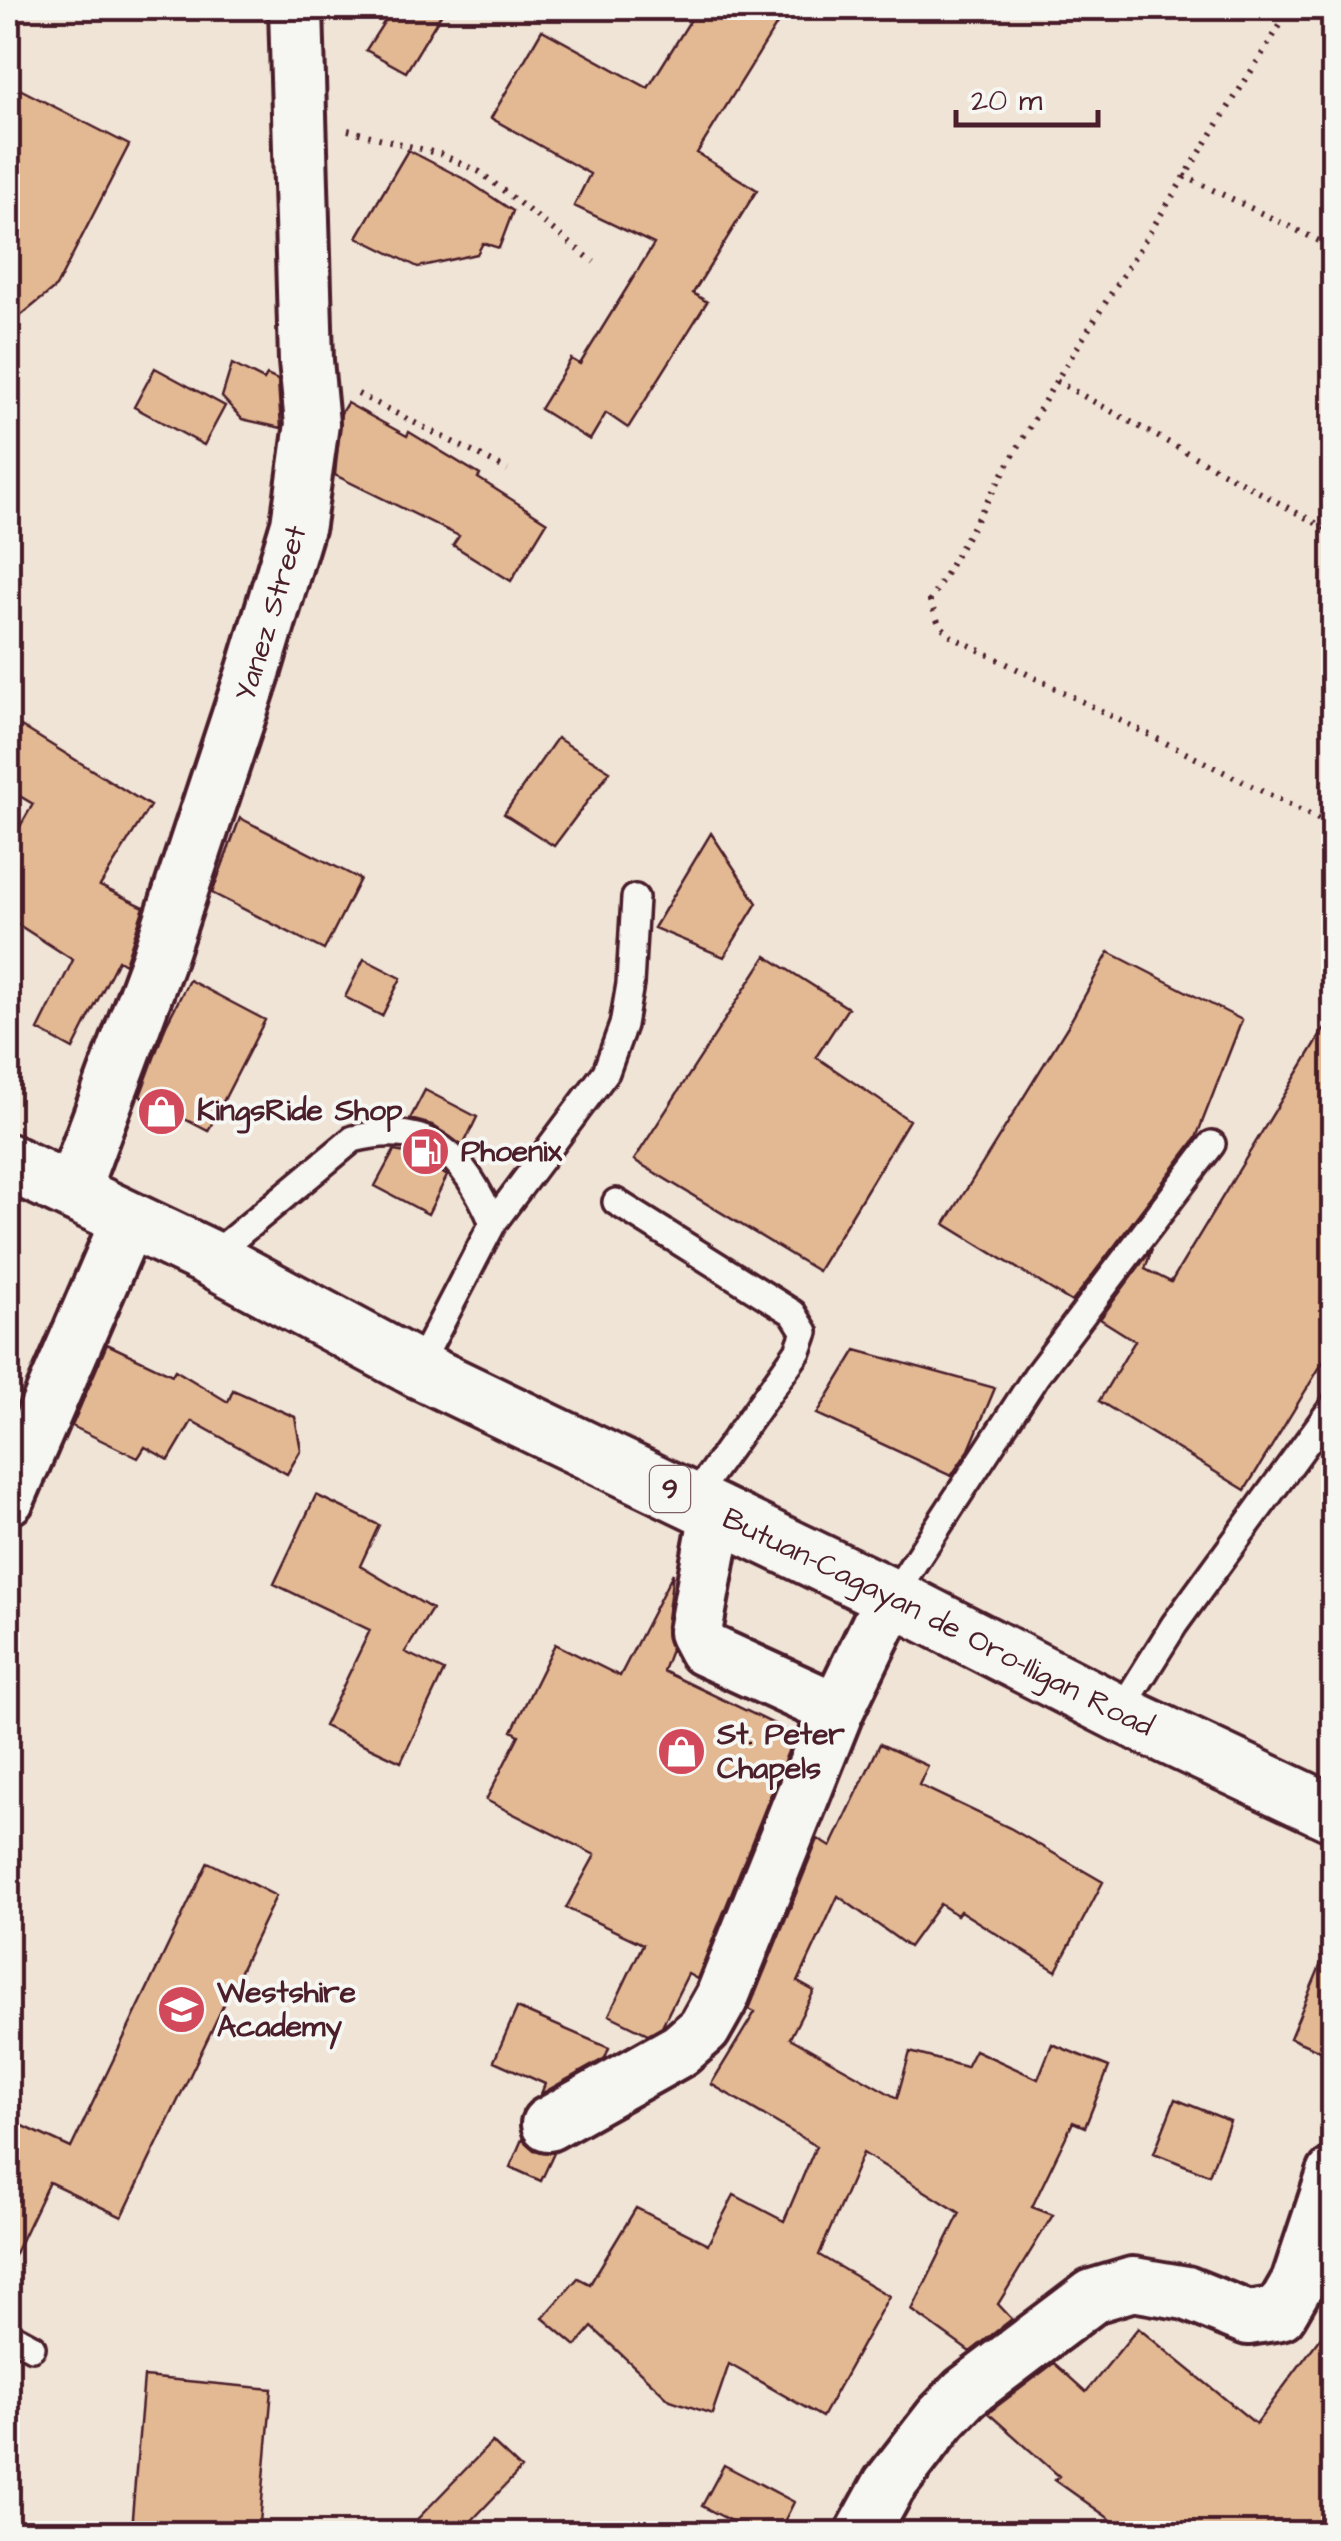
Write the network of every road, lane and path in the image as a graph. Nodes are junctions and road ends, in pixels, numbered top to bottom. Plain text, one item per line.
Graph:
1 (296, 8) edge
2 (1291, 8) edge
3 (298, 120) junction
4 (1184, 176) junction
5 (1334, 248) edge
6 (594, 262) dead end
7 (306, 361) junction
8 (1056, 382) junction
9 (508, 470) dead end
10 (1334, 532) edge
11 (1334, 827) edge
12 (635, 898) dead end
13 (1212, 1144) dead end
14 (8, 1162) edge
15 (72, 1192) junction
16 (616, 1202) dead end
17 (128, 1220) junction
18 (494, 1223) junction
19 (210, 1258) junction
20 (417, 1368) junction
21 (1334, 1404) edge
22 (8, 1498) edge
23 (704, 1506) junction
24 (892, 1597) junction
25 (836, 1710) junction
26 (1119, 1713) junction
27 (1334, 1814) edge
28 (548, 2124) dead end
29 (1334, 2174) edge
30 (8, 2334) edge
31 (32, 2347) dead end
32 (862, 2534) edge

1 - 3 street, Yanez Street
2 - 4 path
3 - 6 path
3 - 7 street, Yanez Street
4 - 5 path
4 - 8 path
7 - 9 path
7 - 15 street, Yanez Street
8 - 10 path
8 - 11 path
12 - 18 lane
13 - 24 lane
14 - 15 highway, Butuan-Cagayan de Oro-Iligan Road / 9
15 - 17 highway, Butuan-Cagayan de Oro-Iligan Road / 9
16 - 23 lane
17 - 19 highway, Butuan-Cagayan de Oro-Iligan Road / 9
17 - 22 street
18 - 19 lane
18 - 20 lane
19 - 20 highway, Butuan-Cagayan de Oro-Iligan Road / 9
20 - 23 highway, Butuan-Cagayan de Oro-Iligan Road / 9
21 - 26 lane
23 - 24 highway, Butuan-Cagayan de Oro-Iligan Road / 9
23 - 25 street
24 - 25 street
24 - 26 highway, Butuan-Cagayan de Oro-Iligan Road / 9
25 - 28 street
26 - 27 highway, Butuan-Cagayan de Oro-Iligan Road / 9
29 - 32 street
30 - 31 lane

